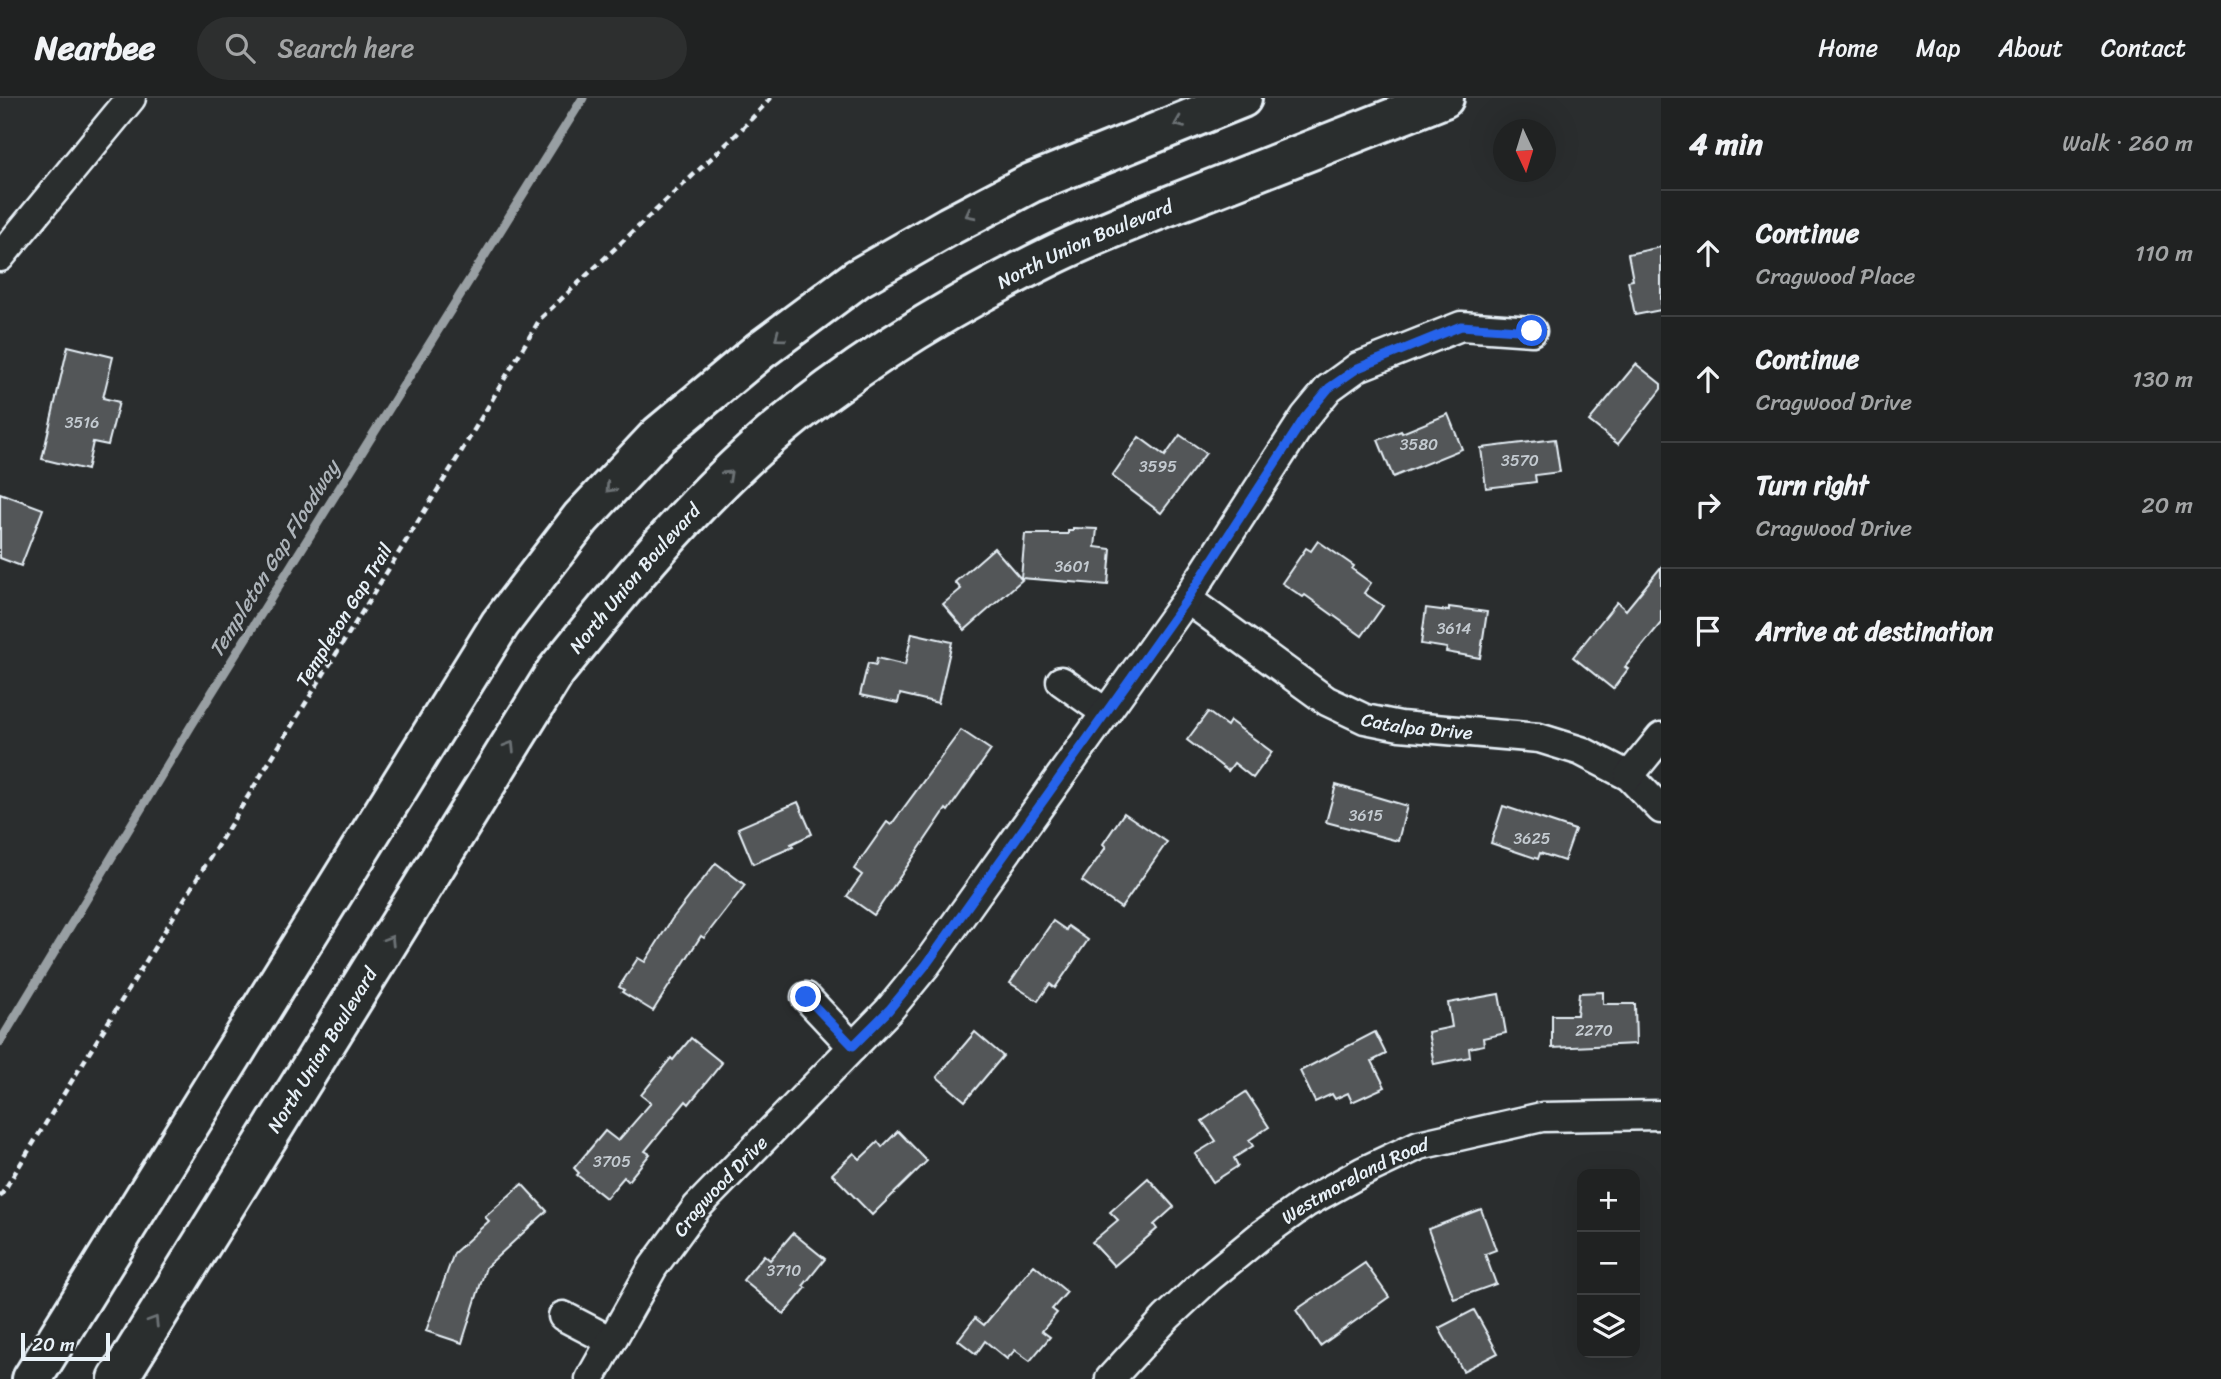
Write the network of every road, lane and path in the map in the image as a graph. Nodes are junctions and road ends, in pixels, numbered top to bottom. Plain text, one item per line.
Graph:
1 (131, 98) edge
2 (771, 98) edge
3 (1242, 98) edge
4 (1444, 98) edge
5 (0, 257) edge
6 (1532, 331) dead end
7 (1187, 599) junction
8 (1061, 681) dead end
9 (1106, 713) junction
10 (1661, 737) edge
11 (1629, 776) junction
12 (1661, 809) edge
13 (806, 997) dead end
14 (853, 1046) junction
15 (1661, 1115) edge
16 (0, 1197) edge
17 (563, 1316) dead end
18 (611, 1341) junction
19 (32, 1379) edge
20 (118, 1379) edge
21 (590, 1379) edge
22 (1110, 1379) edge

1 - 5 street
2 - 16 path, Templeton Gap Trail
3 -> 19 main road
20 -> 4 main road, North Union Boulevard
6 - 7 street, Cragwood Drive
7 - 9 street, Cragwood Drive
7 - 11 street, Catalpa Drive
8 - 9 street
9 - 14 street, Cragwood Drive
10 - 11 street
11 - 12 street, Catalpa Drive
13 - 14 street
14 - 18 street, Cragwood Drive
15 - 22 street, Westmoreland Road
17 - 18 street
18 - 21 street, Cragwood Drive

